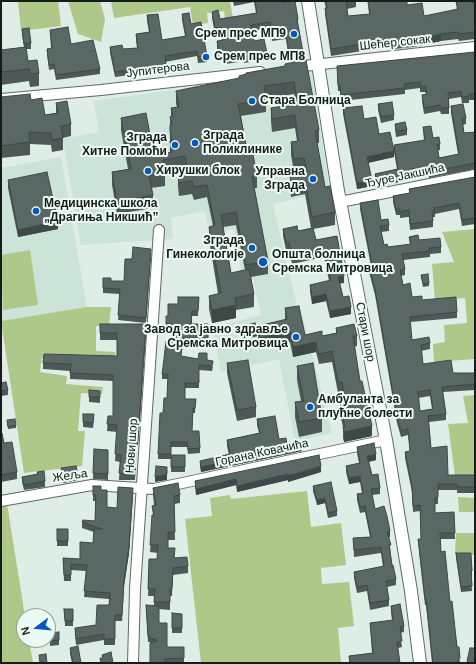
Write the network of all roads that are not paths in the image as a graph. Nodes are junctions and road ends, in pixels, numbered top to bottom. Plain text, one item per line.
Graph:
1 (308, 1) edge
2 (475, 47) edge
3 (319, 64) junction
4 (283, 69) edge
5 (268, 70) edge
6 (1, 99) edge
7 (475, 175) edge
8 (340, 202) junction
9 (159, 230) dead end
10 (386, 440) junction
11 (143, 489) junction
12 (1, 501) edge
13 (133, 663) edge
14 (420, 663) edge

1 - 3 main road, Стари шор
2 - 3 street, Шећер сокак
3 - 4 street
3 - 8 main road, Стари шор
5 - 6 street, Јупитерова
7 - 8 street, Ђуре Јакшића
8 - 10 main road, Стари шор
9 - 11 street, Нови шор
10 - 11 street, Горана Ковачића
10 - 14 main road, Стари шор
11 - 12 street, Жеља
11 - 13 street, Нови шор

